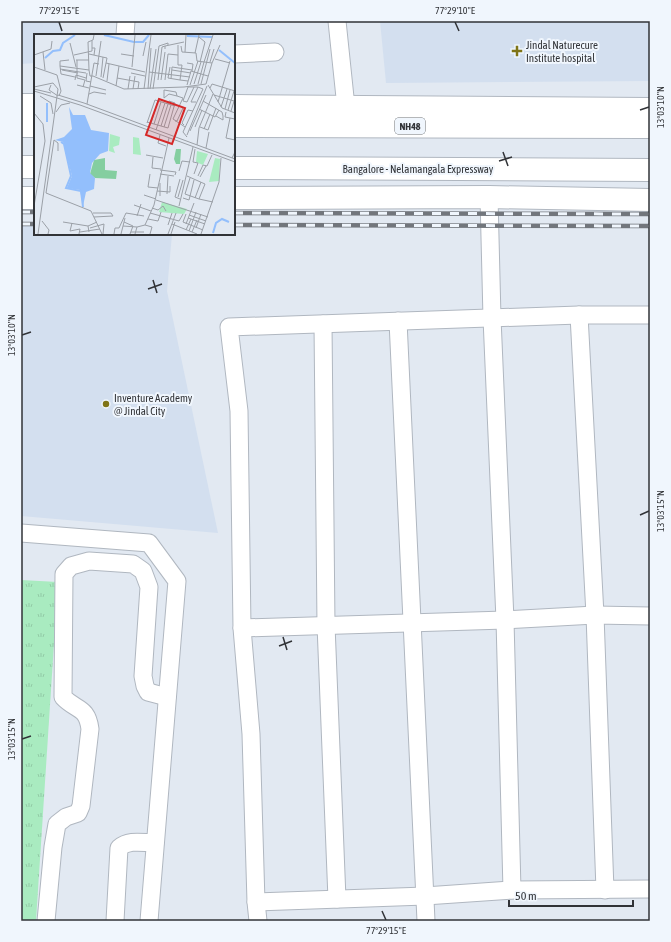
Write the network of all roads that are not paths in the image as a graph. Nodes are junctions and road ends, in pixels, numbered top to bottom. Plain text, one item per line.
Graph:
1 (126, 21) edge
2 (337, 21) edge
3 (125, 34) edge
4 (275, 52) dead end
5 (235, 54) edge
6 (21, 104) edge
7 (34, 104) edge
8 (235, 106) edge
9 (346, 107) junction
10 (650, 109) edge
11 (21, 126) edge
12 (34, 126) edge
13 (235, 126) edge
14 (650, 127) edge
15 (21, 167) edge
16 (34, 167) edge
17 (235, 168) edge
18 (650, 170) edge
19 (489, 197) junction
20 (21, 198) edge
21 (34, 198) edge
22 (235, 198) edge
23 (650, 200) edge
24 (578, 315) junction
25 (650, 315) edge
26 (492, 318) junction
27 (398, 321) junction
28 (324, 324) junction
29 (21, 534) edge
30 (594, 615) junction
31 (650, 616) edge
32 (504, 620) junction
33 (412, 622) junction
34 (326, 625) junction
35 (242, 628) junction
36 (167, 697) junction
37 (155, 843) junction
38 (650, 889) edge
39 (512, 890) junction
40 (605, 890) junction
41 (425, 896) junction
42 (337, 899) junction
43 (256, 902) junction
44 (46, 921) edge
45 (115, 921) edge
46 (149, 921) edge
47 (258, 921) edge
48 (426, 921) edge

1 - 3 street
2 - 9 street
4 - 5 street
6 - 7 main road
8 - 9 main road
9 - 10 main road
11 - 12 main road
13 - 14 main road, NH48
15 - 16 main road
17 - 18 main road, Bangalore - Nelamangala Expressway
19 - 22 main road
19 - 23 main road
19 - 26 street
20 - 21 main road
24 - 25 street
24 - 26 street
24 - 30 street
26 - 27 street
26 - 32 street
27 - 28 street
27 - 33 street
28 - 34 street
28 - 35 street
29 - 36 street
30 - 31 street
30 - 32 street
30 - 40 street
32 - 33 street
32 - 39 street
33 - 34 street
33 - 41 street
34 - 35 street
34 - 42 street
35 - 43 street
36 - 37 street
36 - 44 street
37 - 45 street
37 - 46 street
38 - 40 street
39 - 40 street
39 - 41 street
41 - 42 street
41 - 48 street
42 - 43 street
43 - 47 street

